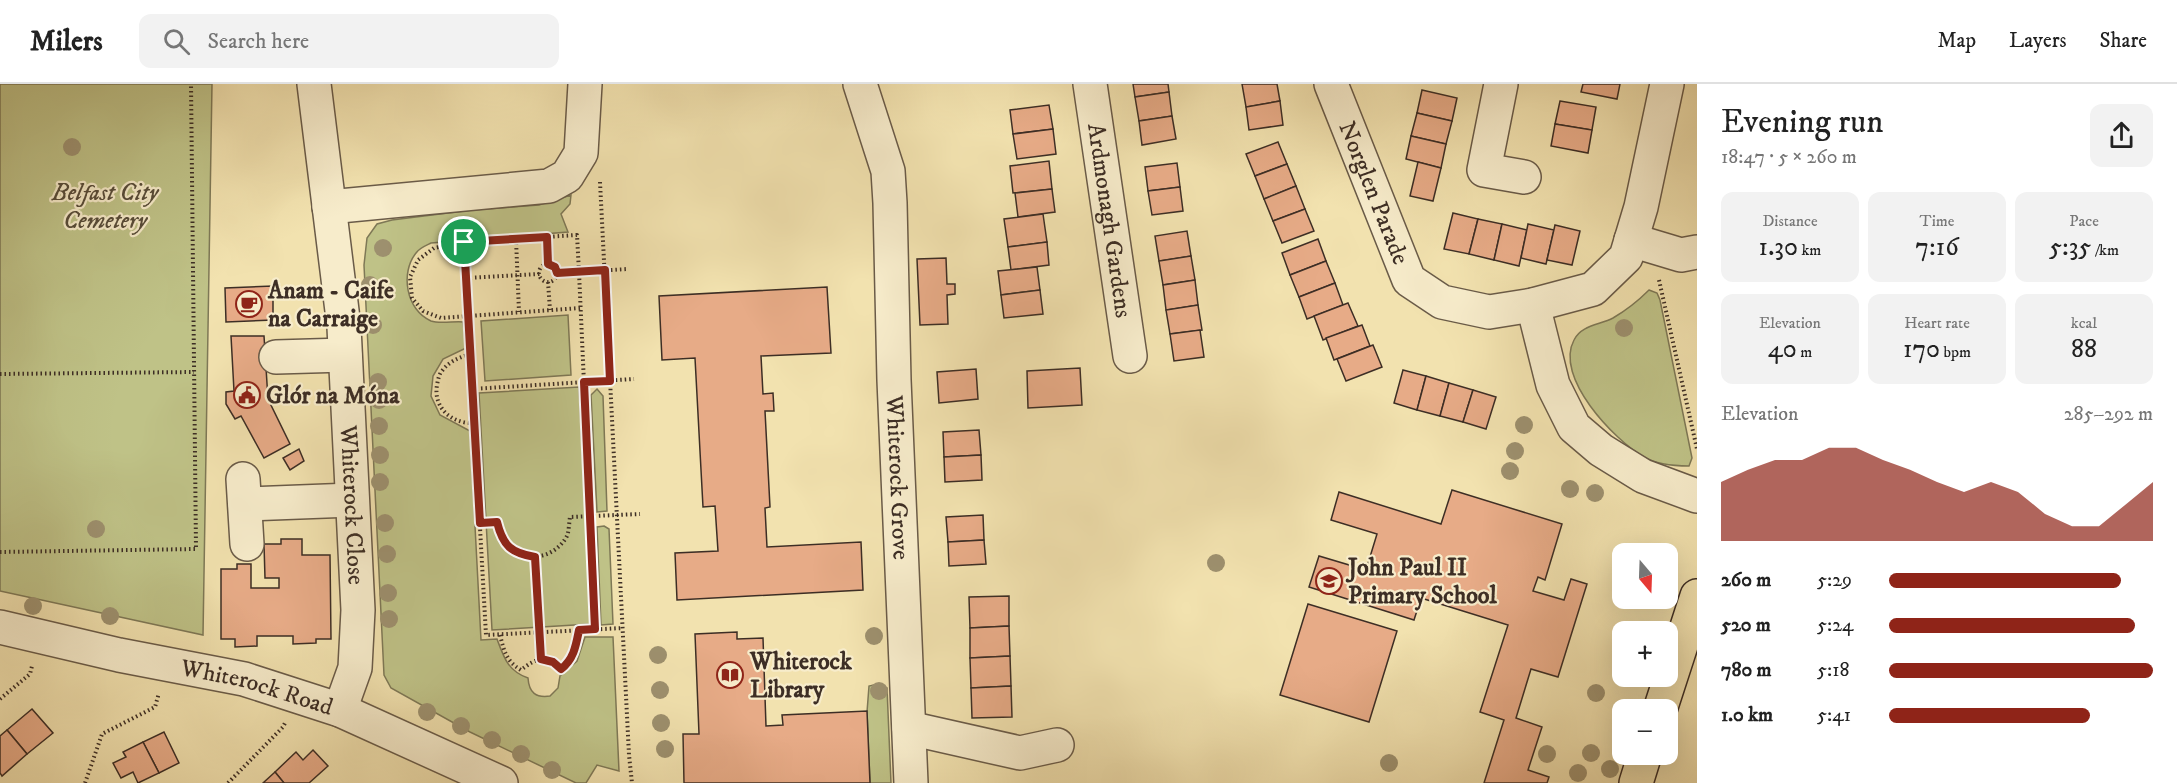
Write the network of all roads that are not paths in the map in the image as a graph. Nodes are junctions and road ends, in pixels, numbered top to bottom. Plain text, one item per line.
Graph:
1 (314, 84) edge
2 (585, 84) edge
3 (860, 84) edge
4 (1090, 84) edge
5 (1501, 84) edge
6 (1668, 84) edge
7 (1340, 87) edge
8 (1524, 177) dead end
9 (329, 207) junction
10 (1629, 248) junction
11 (1697, 252) edge
12 (1533, 305) junction
13 (345, 355) junction
14 (1130, 356) dead end
15 (276, 357) dead end
16 (1697, 496) edge
17 (352, 500) junction
18 (247, 544) dead end
19 (1697, 596) edge
20 (0, 627) edge
21 (1664, 699) edge
22 (340, 710) junction
23 (909, 728) junction
24 (1057, 745) dead end
25 (1642, 765) edge
26 (501, 783) edge
27 (911, 783) edge
28 (1636, 783) edge

1 - 9 street, Whiterock Close
2 - 9 street
3 - 23 street, Whiterock Grove
4 - 14 street, Ardmonagh Gardens
5 - 8 street
6 - 10 street, Norglen Parade
7 - 12 street, Norglen Parade
9 - 13 street, Whiterock Close
10 - 11 street
10 - 12 street, Norglen Parade
12 - 16 street
13 - 15 street
13 - 17 street, Whiterock Close
17 - 18 street
17 - 22 street, Whiterock Close
19 - 21 highway
20 - 22 street, Whiterock Road
22 - 26 street, Whiterock Road
23 - 24 street
23 - 27 street, Whiterock Grove
25 - 28 highway

